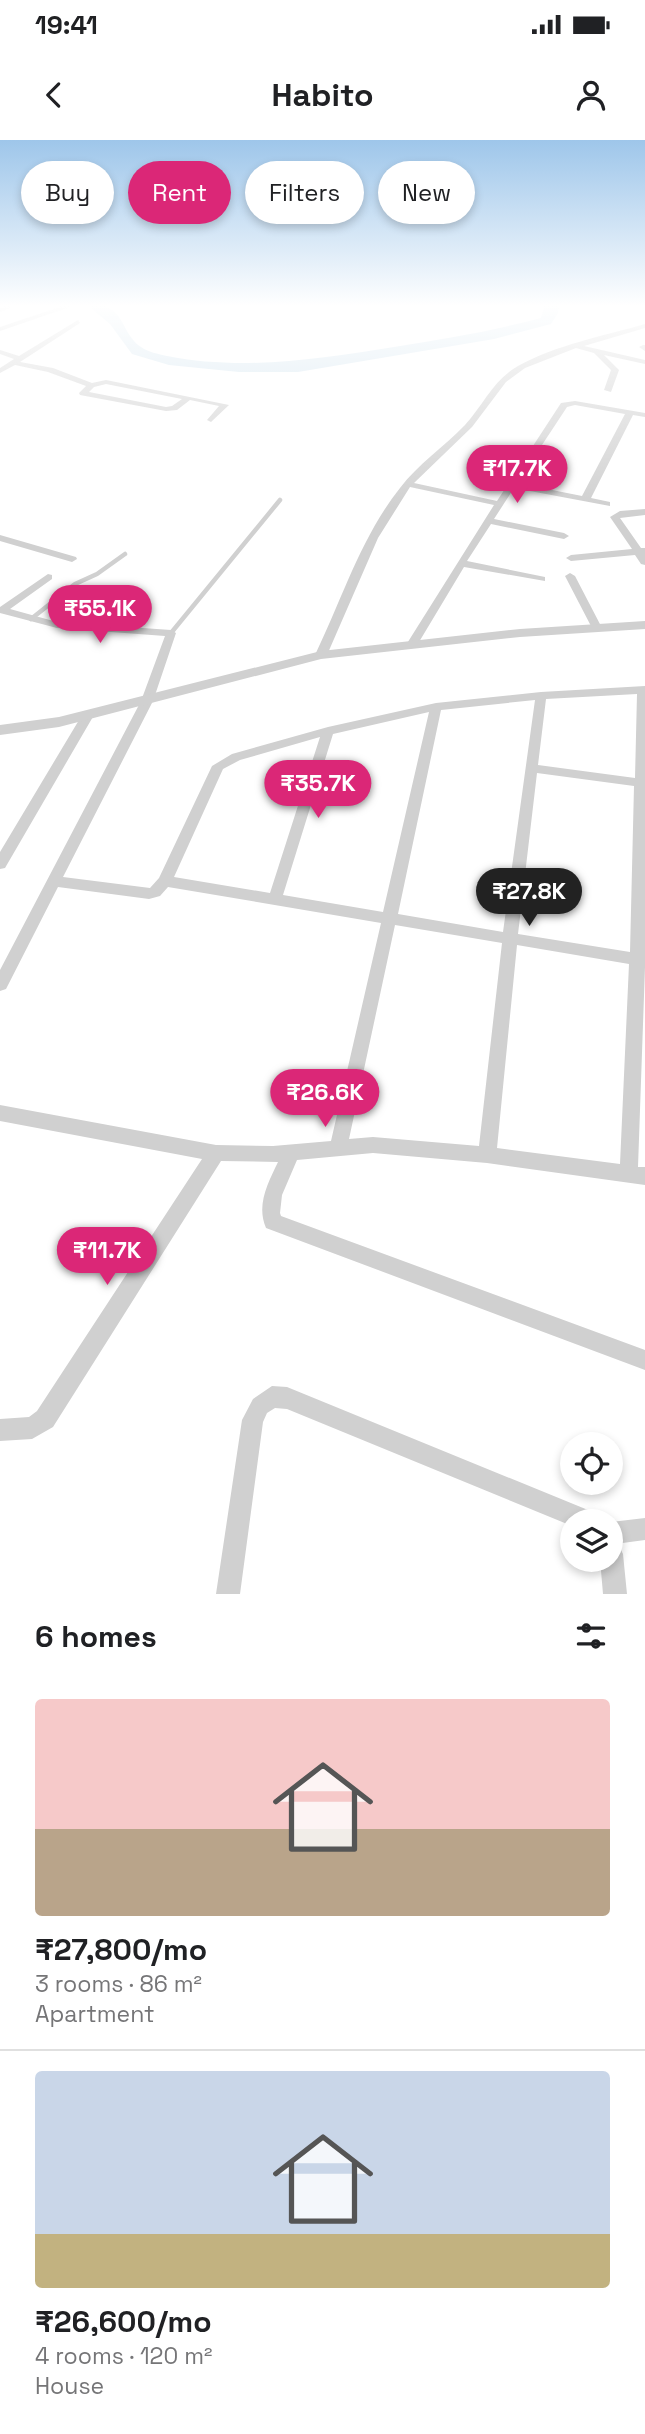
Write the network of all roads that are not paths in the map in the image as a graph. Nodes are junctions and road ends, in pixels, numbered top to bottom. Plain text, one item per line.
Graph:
1 (55, 372) edge
2 (516, 372) edge
3 (614, 372) edge
4 (91, 385) junction
5 (608, 390) dead end
6 (188, 398) junction
7 (630, 413) junction
8 (645, 415) edge
9 (211, 420) dead end
10 (408, 484) junction
11 (512, 485) junction
12 (280, 500) dead end
13 (585, 500) junction
14 (500, 503) junction
15 (607, 504) dead end
16 (645, 512) edge
17 (488, 522) junction
18 (564, 537) dead end
19 (0, 538) edge
20 (641, 551) edge
21 (125, 554) dead end
22 (571, 558) dead end
23 (72, 559) dead end
24 (645, 562) edge
25 (461, 563) junction
26 (570, 576) dead end
27 (48, 577) dead end
28 (541, 579) dead end
29 (1, 610) edge
30 (31, 619) junction
31 (645, 625) edge
32 (597, 628) junction
33 (171, 633) junction
34 (412, 645) junction
35 (321, 655) junction
36 (644, 690) edge
37 (541, 696) junction
38 (147, 701) junction
39 (436, 707) junction
40 (88, 715) junction
41 (0, 730) edge
42 (328, 731) junction
43 (531, 768) junction
44 (641, 783) junction
45 (0, 864) edge
46 (54, 881) junction
47 (165, 881) junction
48 (275, 899) junction
49 (389, 918) junction
50 (510, 937) junction
51 (641, 961) edge
52 (0, 985) edge
53 (2, 1117) edge
54 (339, 1146) junction
55 (292, 1152) junction
56 (216, 1153) junction
57 (486, 1156) junction
58 (637, 1174) edge
59 (645, 1360) edge
60 (0, 1430) edge
61 (560, 1510) edge
62 (645, 1529) edge
63 (623, 1532) edge
64 (613, 1572) edge
65 (228, 1594) edge
66 (615, 1594) edge

1 - 4 street
2 - 10 street
3 - 5 street
4 - 6 street
4 - 6 street
6 - 9 street
7 - 8 street
7 - 11 street
7 - 13 street
10 - 14 street
10 - 35 street
11 - 13 street
11 - 14 street
12 - 33 lane
13 - 15 street
14 - 17 street
16 - 20 street
17 - 18 street
17 - 25 street
19 - 23 street
20 - 22 street
20 - 24 street
21 - 30 lane
25 - 28 street
25 - 34 street
26 - 32 street
27 - 29 street
29 - 30 street
30 - 33 street
31 - 32 street
32 - 34 street
33 - 38 street
34 - 35 street
35 - 38 street
36 - 37 street
36 - 44 street
37 - 39 street
37 - 43 street
38 - 40 street
38 - 46 street
39 - 42 street
39 - 49 street
40 - 41 street
40 - 45 street
42 - 47 street
42 - 48 street
43 - 44 street
43 - 50 street
44 - 51 street
46 - 47 street
46 - 52 street
47 - 48 street
48 - 49 street
49 - 50 street
49 - 54 street
50 - 51 street
50 - 57 street
51 - 58 street
53 - 56 street
54 - 55 street
54 - 57 street
55 - 56 street
55 - 59 street
56 - 60 street
57 - 58 street
61 - 65 street
62 - 63 street
64 - 66 street

